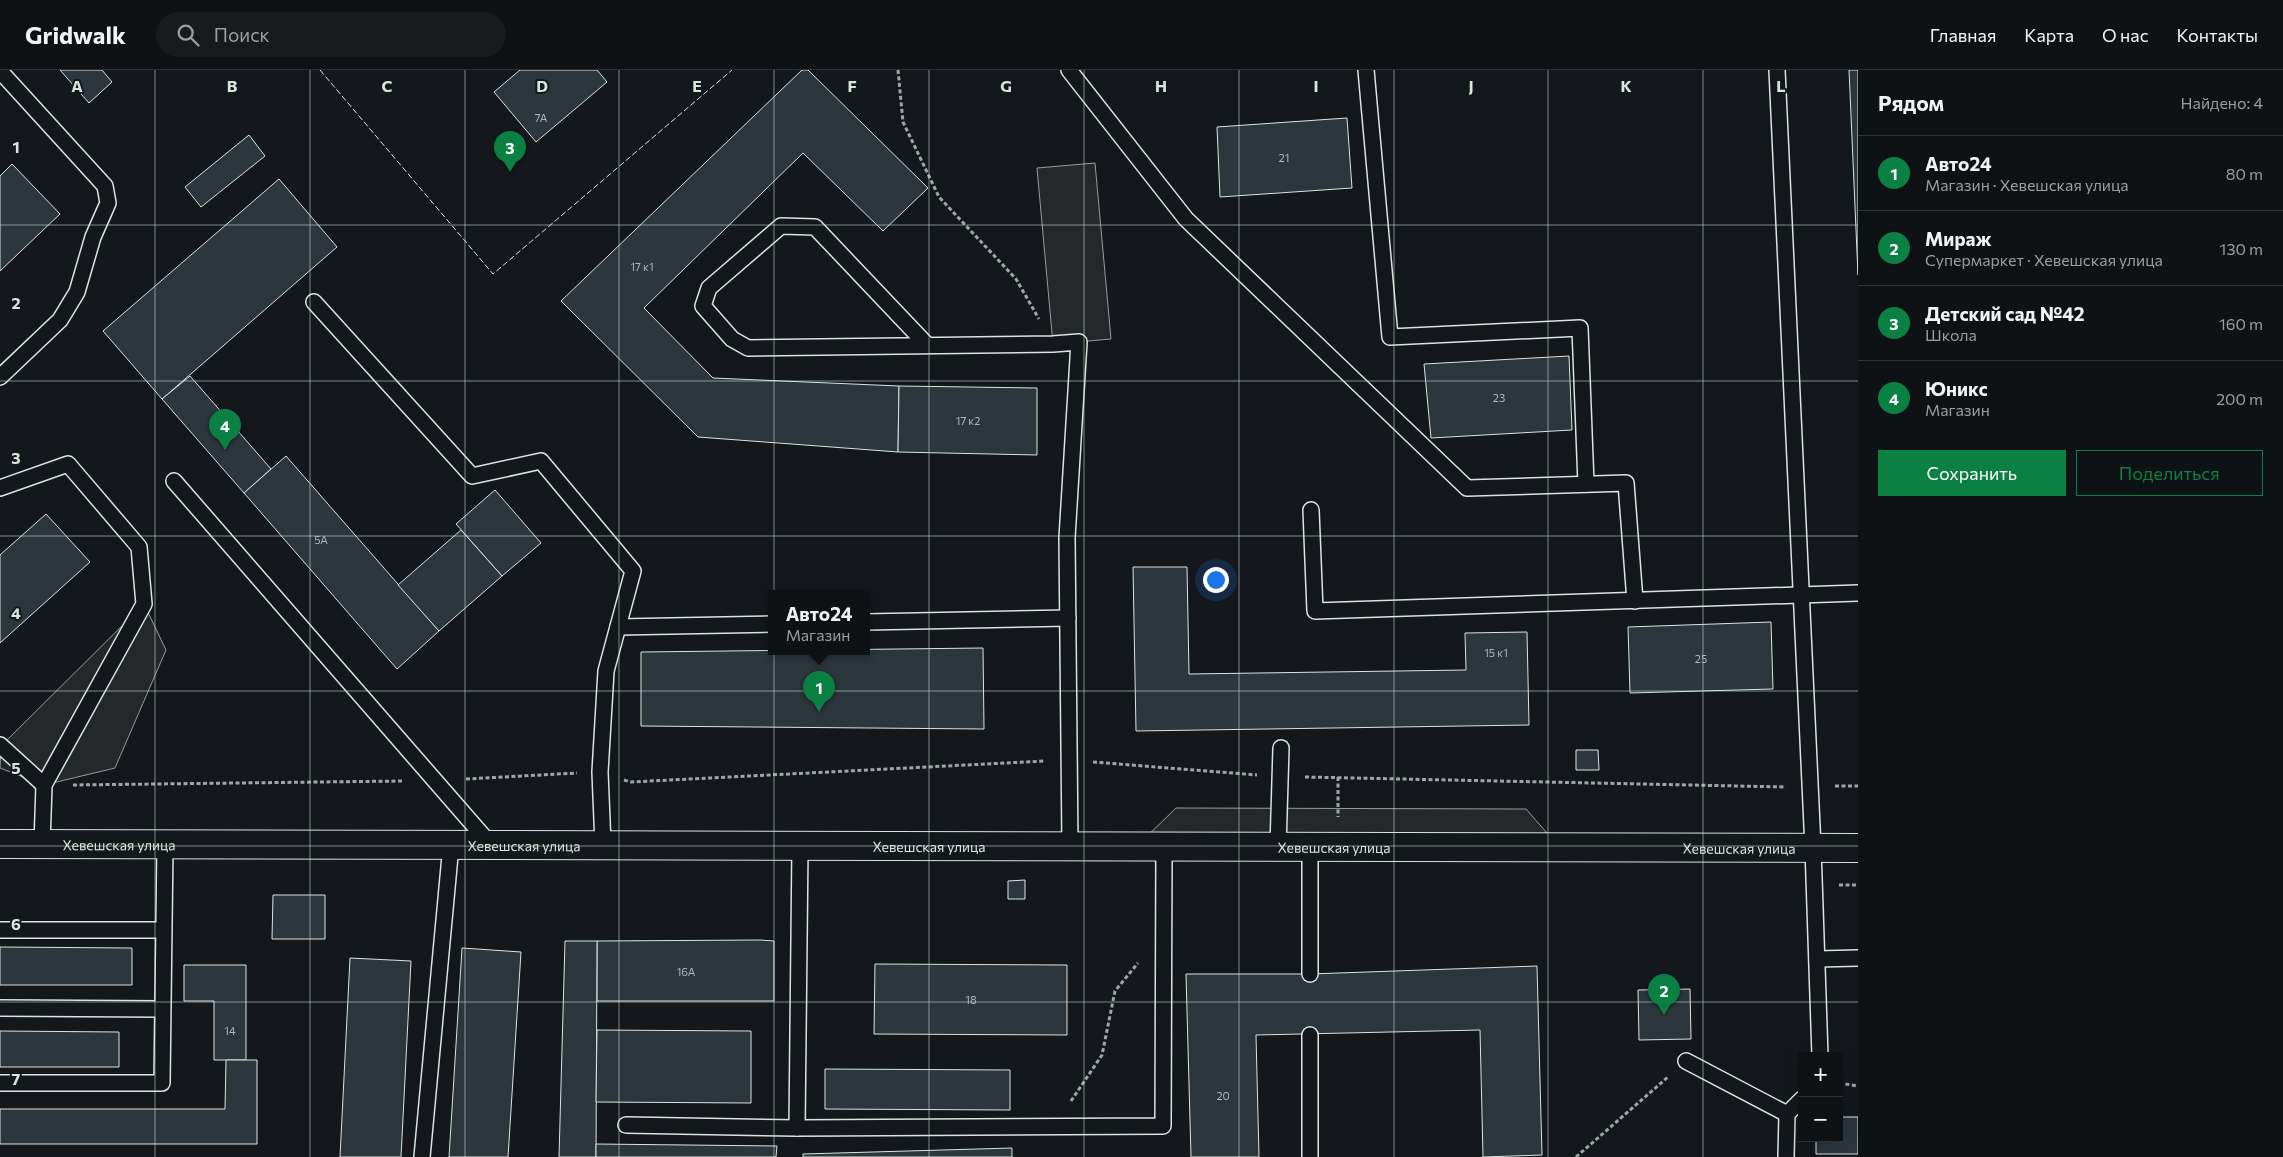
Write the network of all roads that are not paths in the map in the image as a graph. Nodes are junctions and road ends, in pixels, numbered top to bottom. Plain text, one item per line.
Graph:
1 (1069, 70) edge
2 (1366, 70) edge
3 (1777, 70) edge
4 (0, 71) edge
5 (314, 302) dead end
6 (926, 345) junction
7 (0, 377) edge
8 (174, 481) dead end
9 (1586, 484) junction
10 (0, 488) edge
11 (1311, 510) dead end
12 (1858, 593) edge
13 (1801, 595) junction
14 (1635, 601) junction
15 (1068, 618) junction
16 (870, 622) edge
17 (768, 624) edge
18 (618, 627) junction
19 (0, 746) edge
20 (1281, 748) dead end
21 (44, 785) junction
22 (0, 844) edge
23 (42, 844) junction
24 (165, 845) junction
25 (451, 845) junction
26 (491, 845) junction
27 (603, 846) junction
28 (800, 846) junction
29 (1070, 846) junction
30 (1164, 847) junction
31 (1278, 847) junction
32 (1310, 847) junction
33 (1813, 848) junction
34 (1858, 848) edge
35 (0, 930) edge
36 (163, 930) junction
37 (1858, 958) edge
38 (1817, 959) junction
39 (1310, 974) dead end
40 (0, 1008) edge
41 (162, 1009) junction
42 (1310, 1035) dead end
43 (1820, 1052) edge
44 (1686, 1061) road end
45 (0, 1084) edge
46 (1798, 1103) edge
47 (1787, 1114) junction
48 (626, 1125) dead end
49 (797, 1128) junction
50 (422, 1157) edge
51 (1310, 1157) edge
52 (1786, 1157) edge

1 - 9 lane
2 - 9 lane
3 - 13 lane
4 - 7 lane
5 - 18 lane
6 - 6 lane
6 - 15 lane
8 - 26 lane
9 - 14 lane
10 - 21 lane
11 - 14 lane
12 - 13 lane
13 - 14 lane
13 - 33 lane
15 - 16 lane
15 - 29 lane
17 - 18 lane
18 - 27 lane
19 - 21 lane
20 - 31 lane
21 - 23 lane
22 - 23 street, Хевешская улица
23 - 24 street, Хевешская улица
24 - 25 street, Хевешская улица
24 - 36 lane
25 - 26 street, Хевешская улица
25 - 50 lane
26 - 27 street, Хевешская улица
27 - 28 street, Хевешская улица
28 - 29 street, Хевешская улица
28 - 49 lane
29 - 30 street, Хевешская улица
30 - 31 street, Хевешская улица
30 - 49 lane
31 - 32 street, Хевешская улица
32 - 33 street, Хевешская улица
32 - 39 lane
33 - 34 street, Хевешская улица
33 - 38 lane
35 - 36 lane
36 - 41 lane
37 - 38 lane
38 - 43 lane
40 - 41 lane
41 - 45 lane
42 - 51 lane
44 - 47 lane
46 - 47 lane
47 - 52 lane
48 - 49 lane

